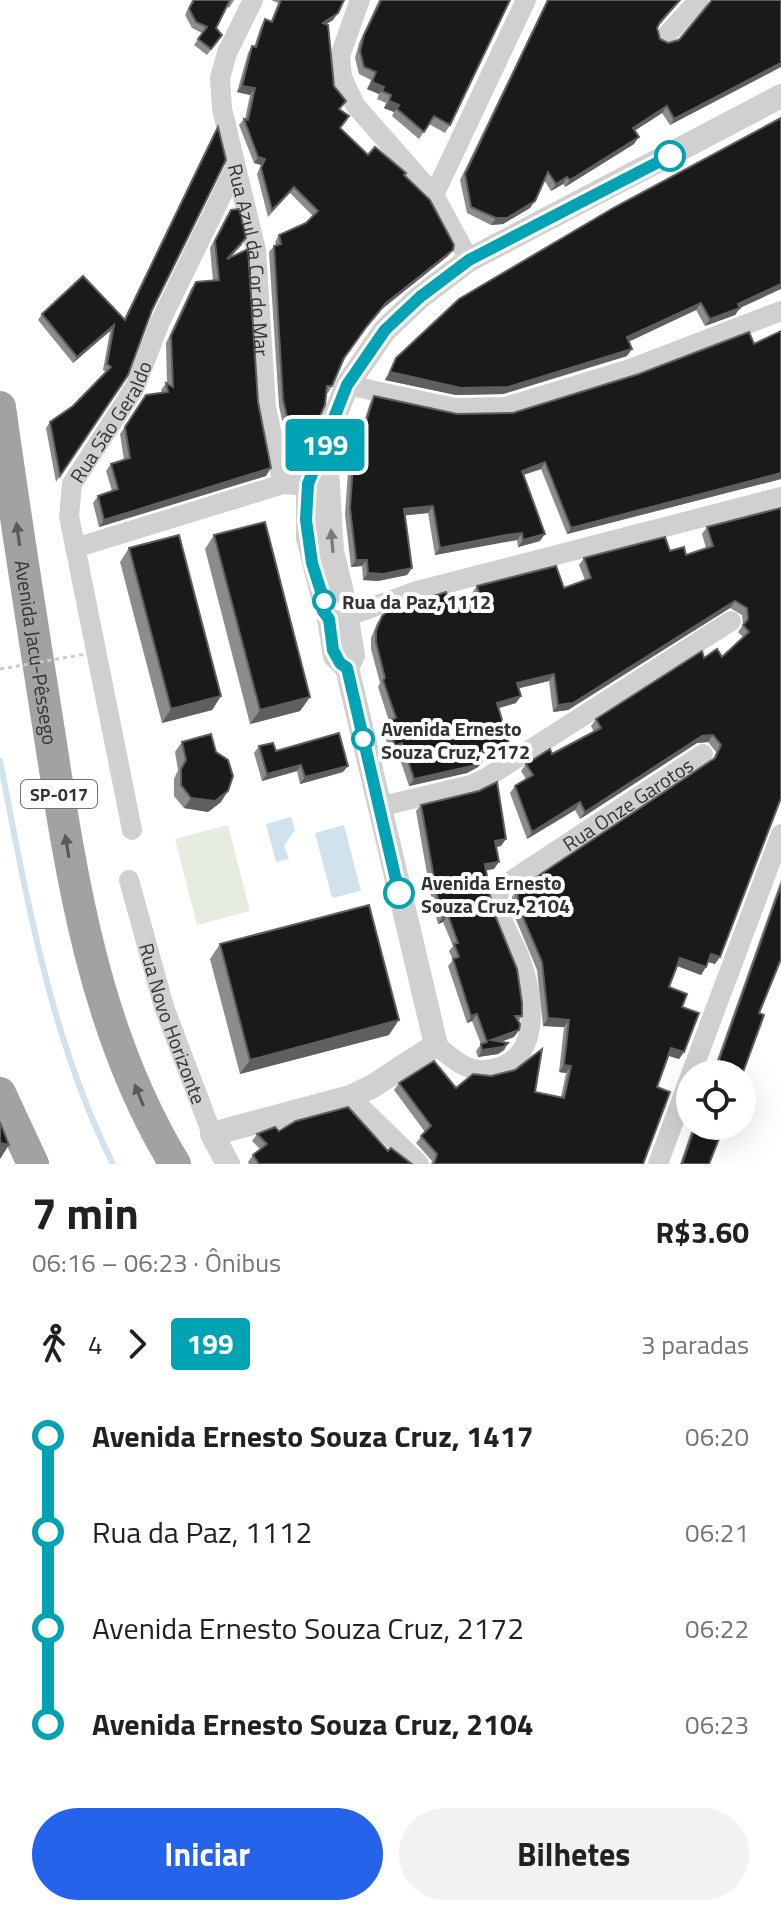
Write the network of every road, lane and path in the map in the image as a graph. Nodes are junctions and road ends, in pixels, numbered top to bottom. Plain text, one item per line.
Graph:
1 (253, 0) edge
2 (360, 0) edge
3 (526, 0) edge
4 (699, 0) edge
5 (665, 37) dead end
6 (781, 96) edge
7 (235, 168) junction
8 (434, 195) junction
9 (469, 260) junction
10 (781, 311) edge
11 (347, 385) junction
12 (0, 407) edge
13 (283, 484) junction
14 (318, 486) junction
15 (781, 497) edge
16 (75, 548) junction
17 (341, 607) junction
18 (731, 621) dead end
19 (92, 653) dead end
20 (0, 669) edge
21 (703, 754) dead end
22 (378, 807) junction
23 (132, 830) dead end
24 (781, 834) edge
25 (129, 880) dead end
26 (436, 1045) junction
27 (697, 1060) edge
28 (0, 1093) edge
29 (350, 1097) junction
30 (676, 1116) edge
31 (212, 1134) junction
32 (33, 1164) edge
33 (175, 1164) edge
34 (228, 1164) edge
35 (419, 1164) edge
36 (658, 1164) edge

1 - 7 street, Rua Azul da Cor do Mar
2 - 8 street
3 - 8 street
4 - 5 street
6 - 9 street
7 - 13 street, Rua Azul da Cor do Mar
7 - 16 street, Rua São Geraldo
8 - 9 street
9 - 11 street
10 - 11 street
11 - 14 street
33 -> 12 highway, Avenida Jacu-Pêssego / SP-017
13 - 14 street
13 - 16 street
14 - 17 street
15 - 17 street
16 - 23 street, Rua São Geraldo
17 - 22 street
18 - 22 street
19 - 20 path, bridge
21 - 26 street, Rua Onze Garotos
22 - 26 street
24 - 27 street
25 - 31 street, Rua Novo Horizonte
26 - 29 street
28 - 32 highway
29 - 31 street
29 - 35 street
30 - 36 street
31 - 34 street, Rua Novo Horizonte

